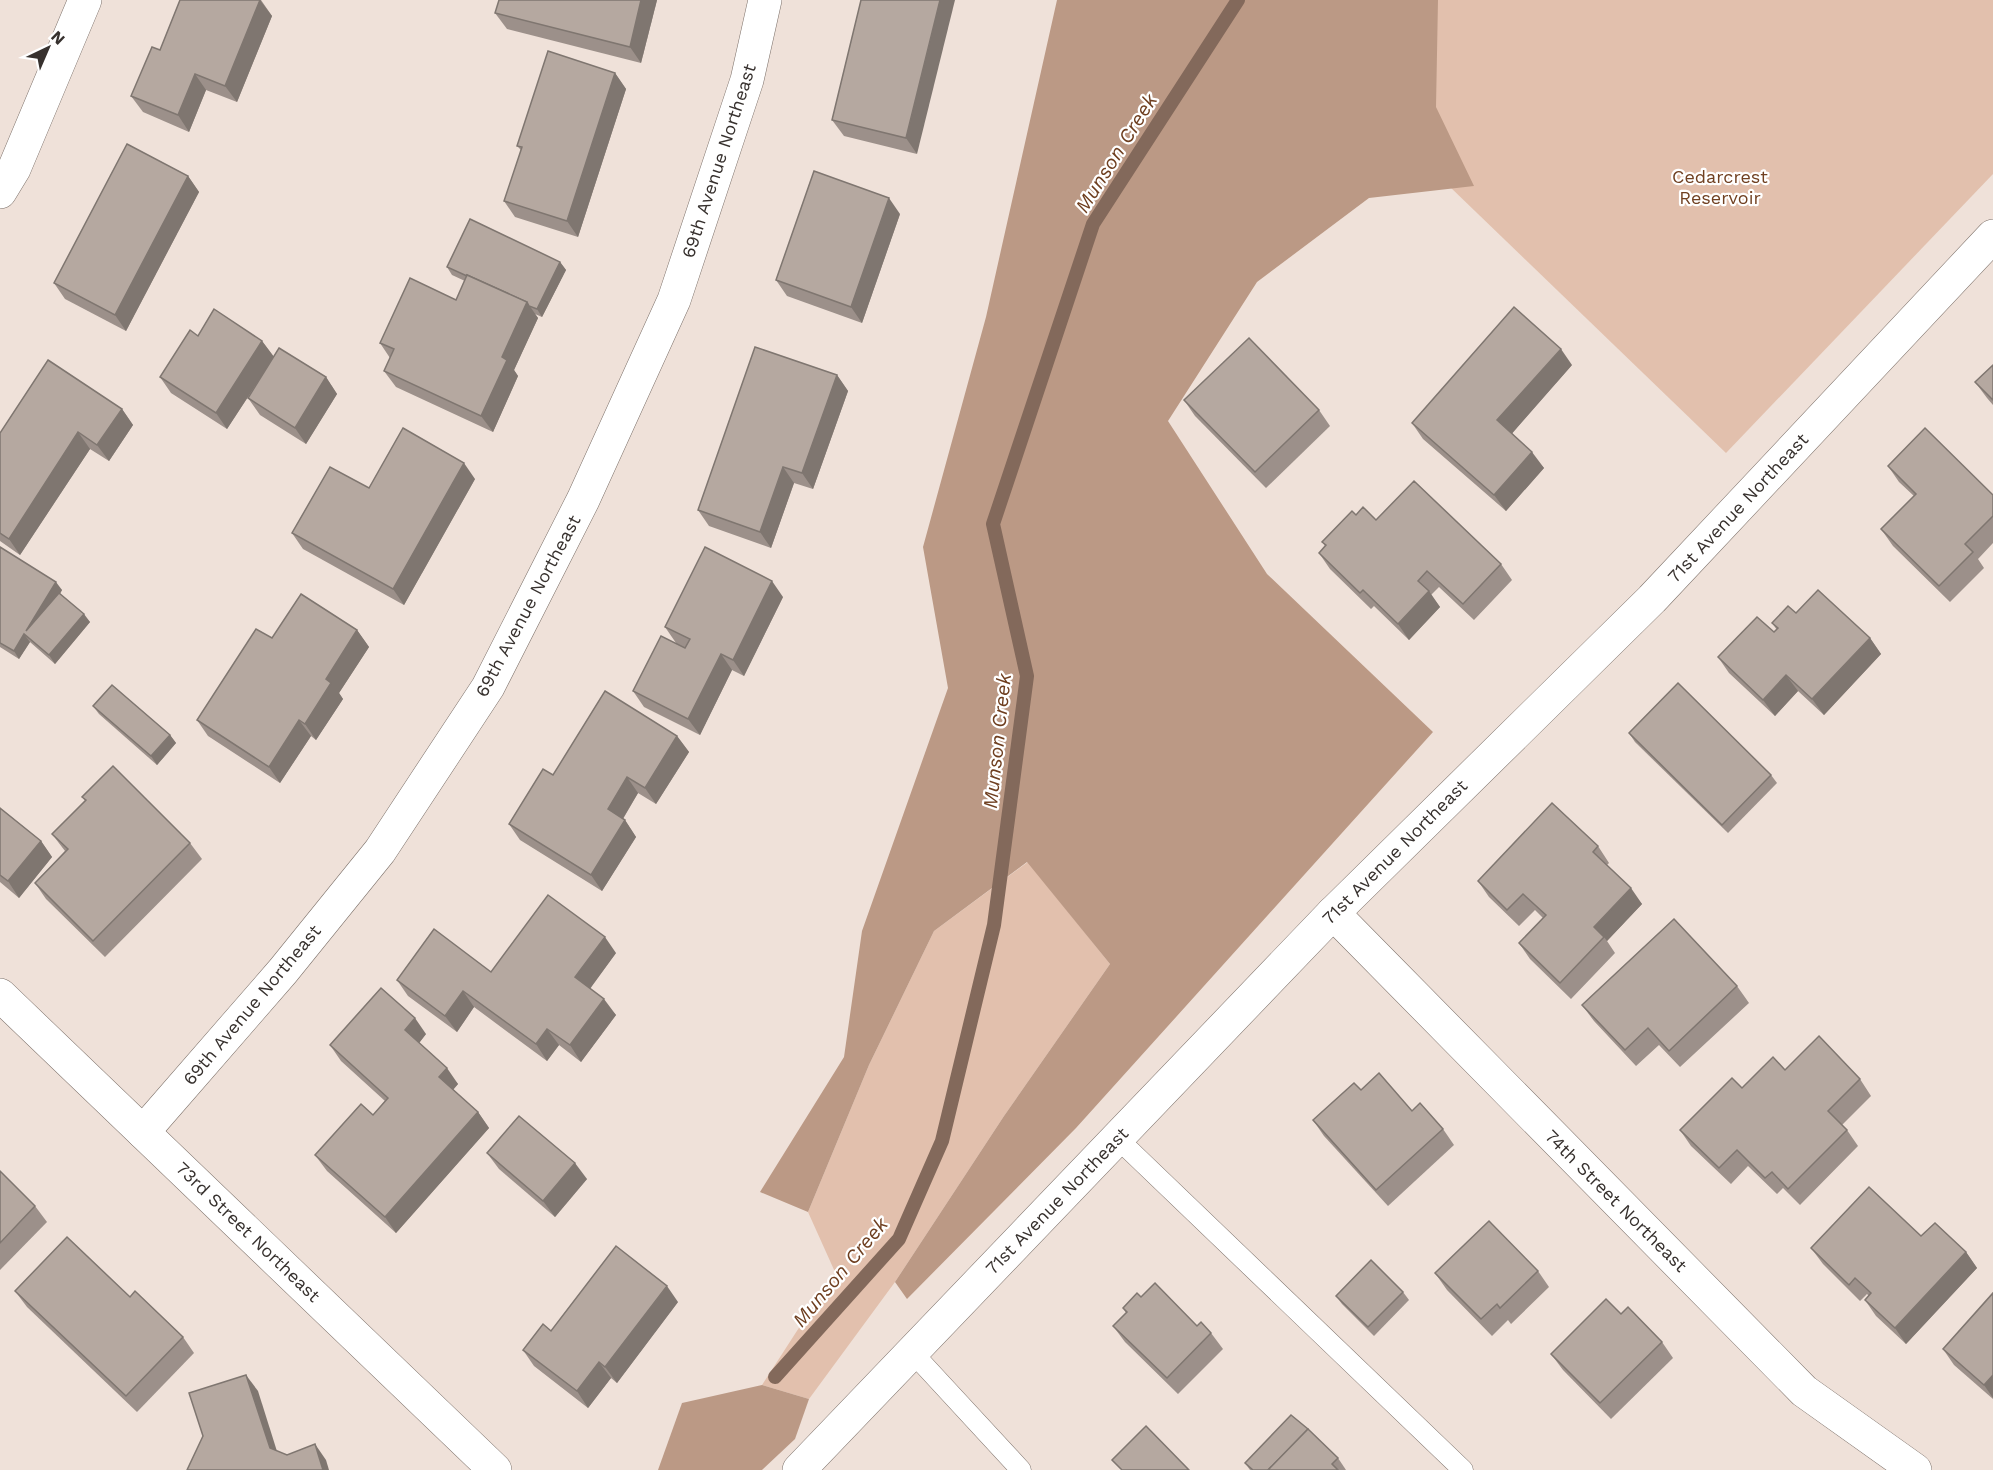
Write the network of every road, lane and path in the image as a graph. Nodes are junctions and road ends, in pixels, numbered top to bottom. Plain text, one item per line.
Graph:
1 (86, 0) edge
2 (765, 0) edge
3 (0, 192) edge
4 (1993, 236) edge
5 (1333, 914) junction
6 (0, 995) edge
7 (143, 1132) junction
8 (1118, 1138) junction
9 (912, 1352) junction
10 (495, 1470) edge
11 (799, 1470) edge
12 (1021, 1470) edge
13 (1462, 1470) edge
14 (1915, 1470) edge

1 - 3 street
2 - 7 street, 69th Avenue Northeast
4 - 5 street, 71st Avenue Northeast
5 - 8 street, 71st Avenue Northeast
5 - 14 street, 74th Street Northeast
6 - 7 street, 73rd Street Northeast
7 - 10 street, 73rd Street Northeast
8 - 9 street, 71st Avenue Northeast
8 - 13 lane
9 - 11 street, 71st Avenue Northeast
9 - 12 lane

